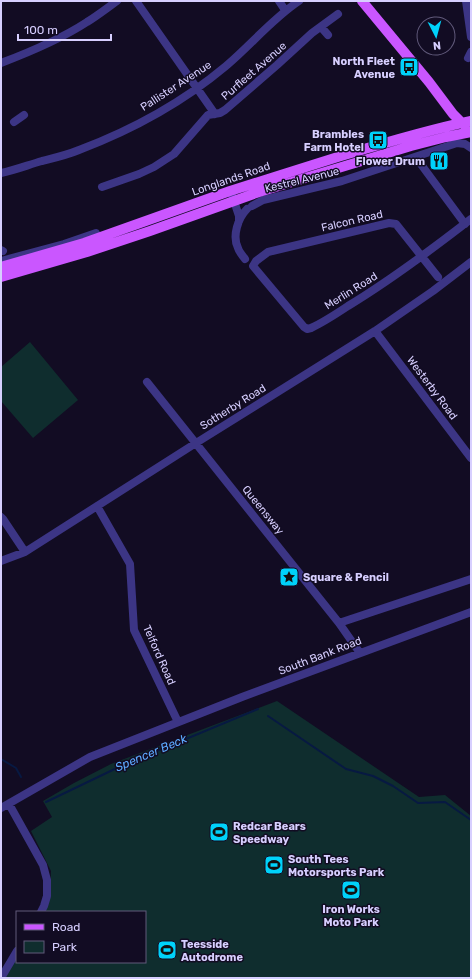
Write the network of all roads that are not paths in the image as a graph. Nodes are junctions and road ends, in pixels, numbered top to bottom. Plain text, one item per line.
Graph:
1 (117, 1) edge
2 (136, 1) edge
3 (279, 1) edge
4 (298, 1) edge
5 (362, 1) edge
6 (468, 6) edge
7 (285, 10) junction
8 (338, 14) dead end
9 (321, 27) junction
10 (328, 35) dead end
11 (471, 37) edge
12 (1, 63) edge
13 (196, 88) junction
14 (215, 114) junction
15 (24, 115) dead end
16 (14, 122) dead end
17 (466, 122) edge
18 (471, 132) edge
19 (471, 148) edge
20 (416, 157) junction
21 (1, 174) edge
22 (102, 187) dead end
23 (230, 191) junction
24 (235, 204) junction
25 (239, 221) junction
26 (468, 221) edge
27 (96, 233) dead end
28 (422, 256) junction
29 (245, 259) dead end
30 (1, 261) edge
31 (471, 262) edge
32 (253, 266) joint
33 (1, 267) edge
34 (1, 277) edge
35 (438, 277) dead end
36 (376, 331) junction
37 (147, 382) dead end
38 (196, 443) junction
39 (471, 458) edge
40 (97, 506) junction
41 (1, 518) edge
42 (25, 552) junction
43 (1, 561) edge
44 (471, 579) edge
45 (471, 612) edge
46 (339, 623) junction
47 (360, 653) junction
48 (178, 722) junction
49 (9, 804) junction
50 (1, 808) edge
51 (42, 911) edge
52 (16, 954) edge
53 (1, 978) edge

1 - 12 street
2 - 13 street
3 - 7 street
4 - 7 street, Pallister Avenue
5 - 17 main road
6 - 11 street
7 - 13 street, Pallister Avenue
8 - 9 street, Purfleet Avenue
9 - 10 street
9 - 14 street, Purfleet Avenue
13 - 14 street
13 - 21 street, Pallister Avenue
14 - 22 street, Purfleet Avenue
15 - 16 street
17 - 18 main road
17 - 23 main road, Longlands Road
18 - 24 main road, Longlands Road
19 - 20 street, Kestrel Avenue
20 - 25 street, Kestrel Avenue
20 - 26 street
23 - 24 street
23 - 33 main road, Longlands Road
24 - 25 street
24 - 34 main road, Longlands Road
25 - 29 street
26 - 28 street, Merlin Road
27 - 30 street
28 - 32 street, Falcon Road
28 - 32 street, Merlin Road
28 - 35 street, Falcon Road
31 - 36 street, Sotherby Road
36 - 38 street, Sotherby Road
36 - 39 street, Westerby Road
37 - 38 street, Queensway
38 - 40 street, Sotherby Road
38 - 46 street, Queensway
40 - 42 street, Sotherby Road
40 - 48 street, Telford Road
41 - 42 street
42 - 43 street, Sotherby Road
44 - 46 street
45 - 47 street, South Bank Road
46 - 47 street, Queensway
47 - 48 street, South Bank Road
48 - 49 street, South Bank Road
49 - 50 street, South Bank Road
49 - 51 street
52 - 53 street

